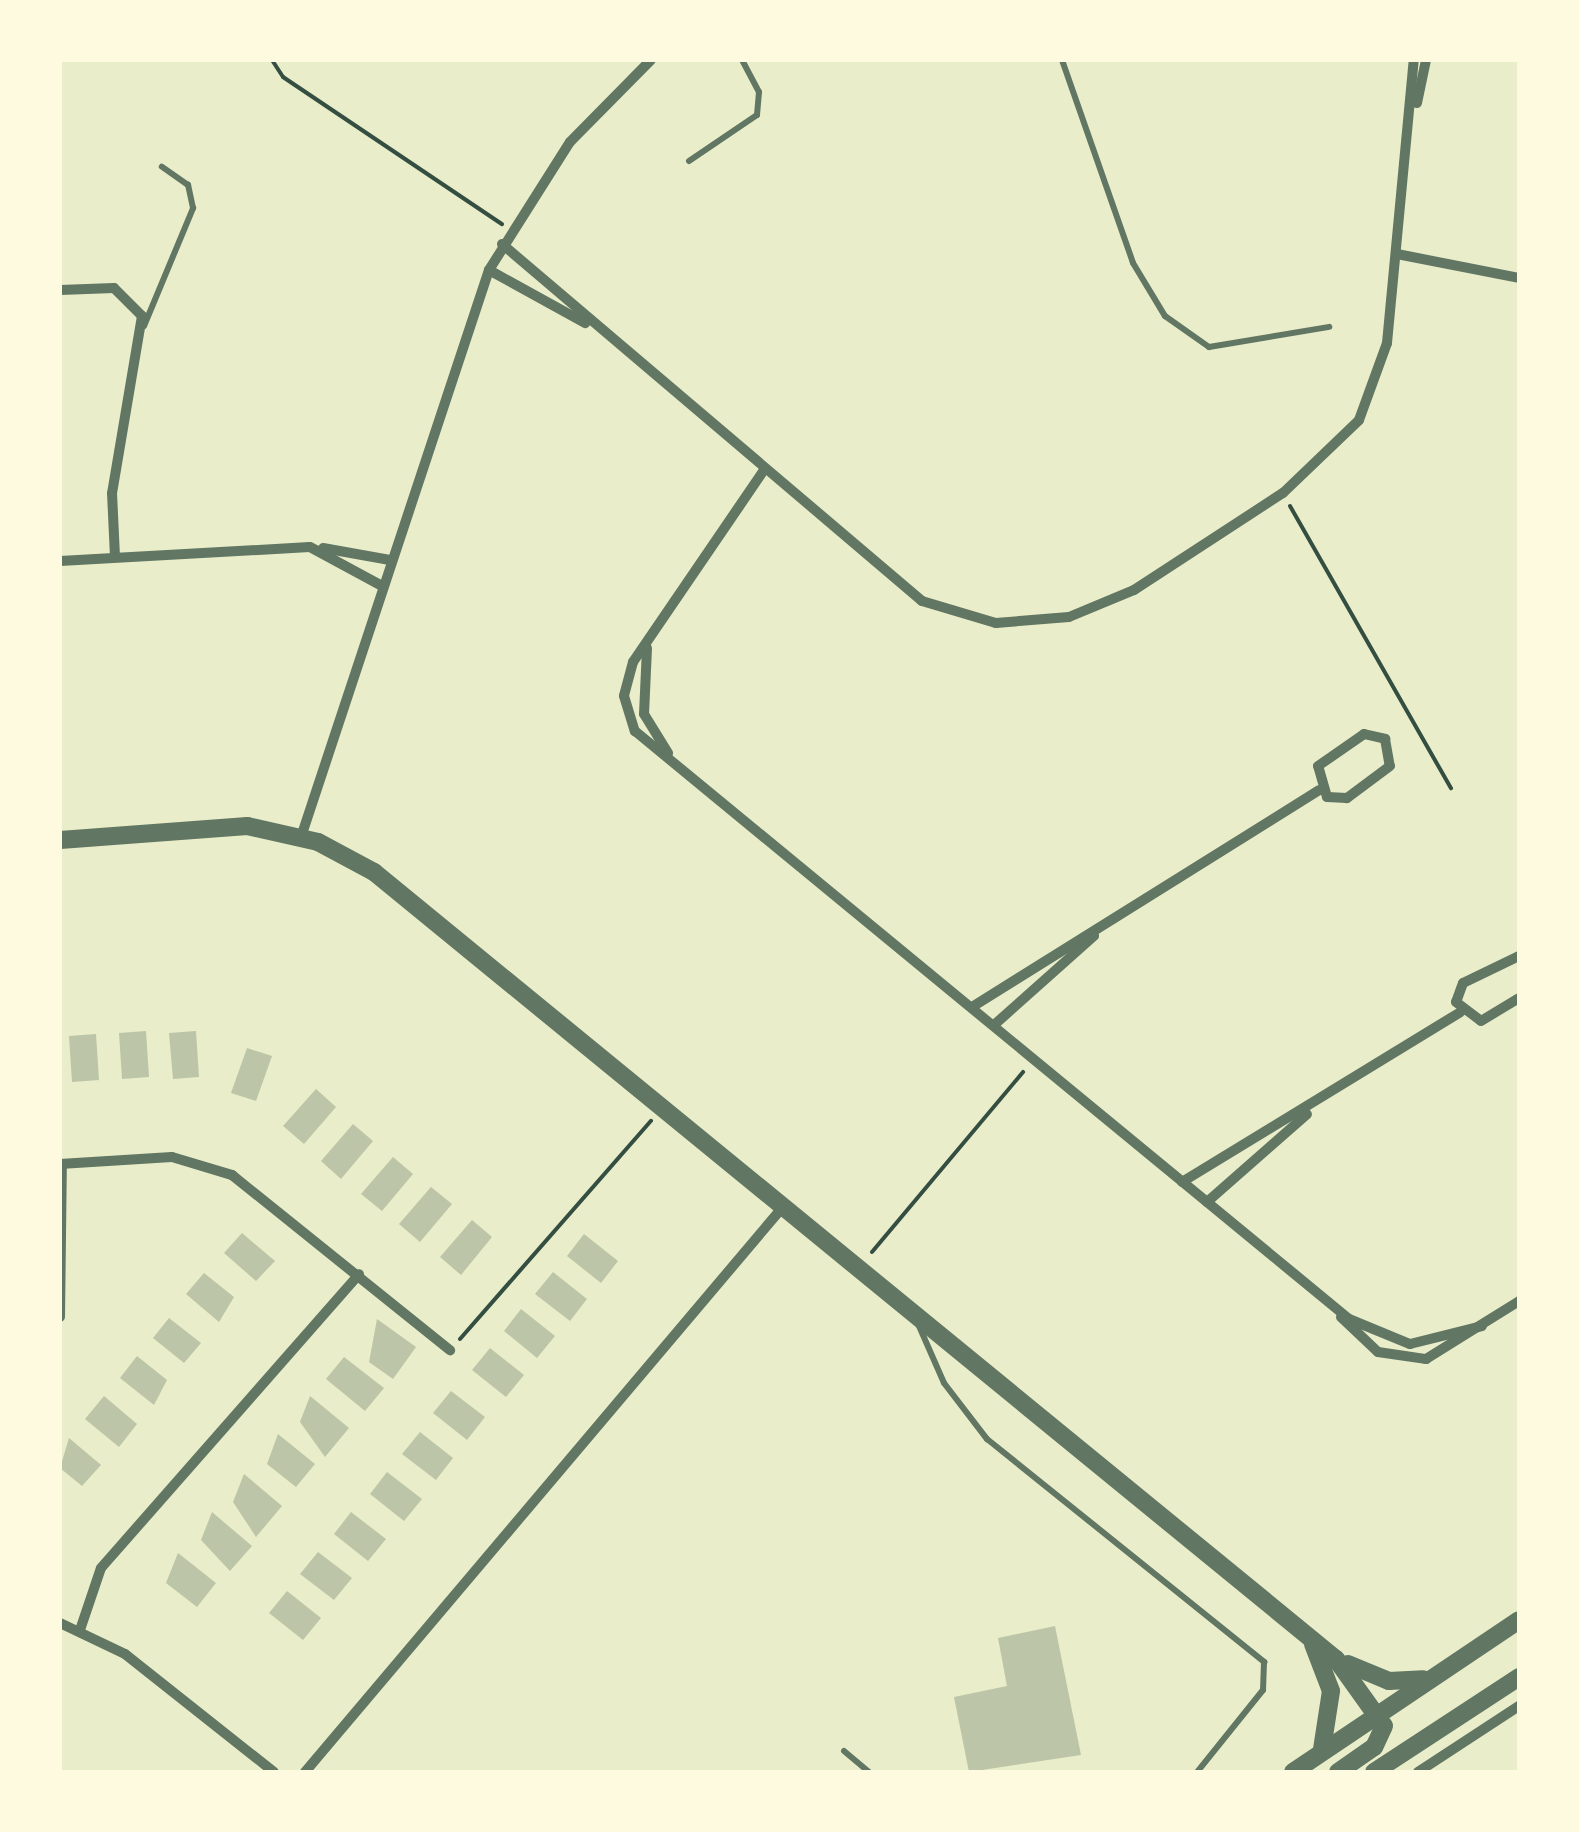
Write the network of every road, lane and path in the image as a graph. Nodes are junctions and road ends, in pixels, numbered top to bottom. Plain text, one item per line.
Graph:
1 (272, 60) edge
2 (651, 60) edge
3 (742, 60) edge
4 (1062, 60) edge
5 (1414, 60) edge
6 (1426, 60) edge
7 (1414, 114) junction
8 (689, 161) dead end
9 (162, 167) dead end
10 (510, 229) junction
11 (502, 244) junction
12 (1398, 254) junction
13 (489, 270) junction
14 (1519, 278) edge
15 (60, 290) edge
16 (144, 326) junction
17 (1329, 327) dead end
18 (599, 331) junction
19 (764, 470) junction
20 (1283, 493) junction
21 (322, 548) junction
22 (114, 558) junction
23 (390, 560) junction
24 (60, 561) edge
25 (382, 586) junction
26 (649, 638) junction
27 (672, 758) junction
28 (1450, 788) dead end
29 (1319, 790) junction
30 (301, 837) junction
31 (60, 840) edge
32 (1101, 928) junction
33 (1519, 956) edge
34 (1519, 998) edge
35 (972, 1007) junction
36 (1460, 1012) junction
37 (994, 1025) junction
38 (1034, 1059) junction
39 (1314, 1106) junction
40 (661, 1109) junction
41 (61, 1164) edge
42 (1182, 1182) junction
43 (1207, 1202) junction
44 (782, 1208) junction
45 (856, 1272) junction
46 (359, 1274) junction
47 (1519, 1301) edge
48 (60, 1317) edge
49 (917, 1321) junction
50 (450, 1350) joint
51 (1519, 1620) edge
52 (60, 1623) edge
53 (80, 1630) junction
54 (1311, 1639) junction
55 (1519, 1677) edge
56 (1430, 1678) junction
57 (1519, 1706) edge
58 (1378, 1711) junction
59 (1322, 1749) junction
60 (844, 1751) dead end
61 (274, 1772) edge
62 (306, 1772) edge
63 (869, 1772) edge
64 (1197, 1772) edge
65 (1293, 1772) edge
66 (1338, 1772) edge
67 (1374, 1772) edge
68 (1418, 1772) edge

1 - 10 path
2 - 10 street
3 - 8 lane
4 - 17 lane
5 - 7 street
6 - 7 street
7 - 12 street
9 - 16 lane
10 - 11 street
11 - 13 street
11 - 18 street
12 - 14 street
12 - 20 street
13 - 18 street
13 - 23 street
15 - 16 street
16 - 22 street
18 - 19 street
19 - 20 street
19 - 26 street
20 - 28 path
21 - 22 street
21 - 23 street
21 - 25 street
22 - 24 street
23 - 25 street
25 - 30 street
26 - 27 street
26 - 27 street
27 - 35 street
29 - 29 street
29 - 32 street
30 - 31 street
30 - 40 street
32 - 35 street
32 - 37 street
33 - 36 street
34 - 36 street
35 - 37 street
36 - 39 street
37 - 38 street
38 - 42 street
38 - 45 path
39 - 42 street
39 - 43 street
40 - 44 street
40 - 50 path
41 - 46 street
41 - 48 street
42 - 43 street
43 - 47 street
44 - 45 street
44 - 62 street
45 - 49 street
46 - 50 street
46 - 53 street
49 - 54 street
49 - 64 lane
51 - 56 street
52 - 53 street
53 - 61 street
54 - 56 street
54 - 58 street
54 - 59 street
55 - 67 street
56 - 58 street
57 - 68 street
58 - 59 street
58 - 66 street
59 - 65 street
60 - 63 lane

